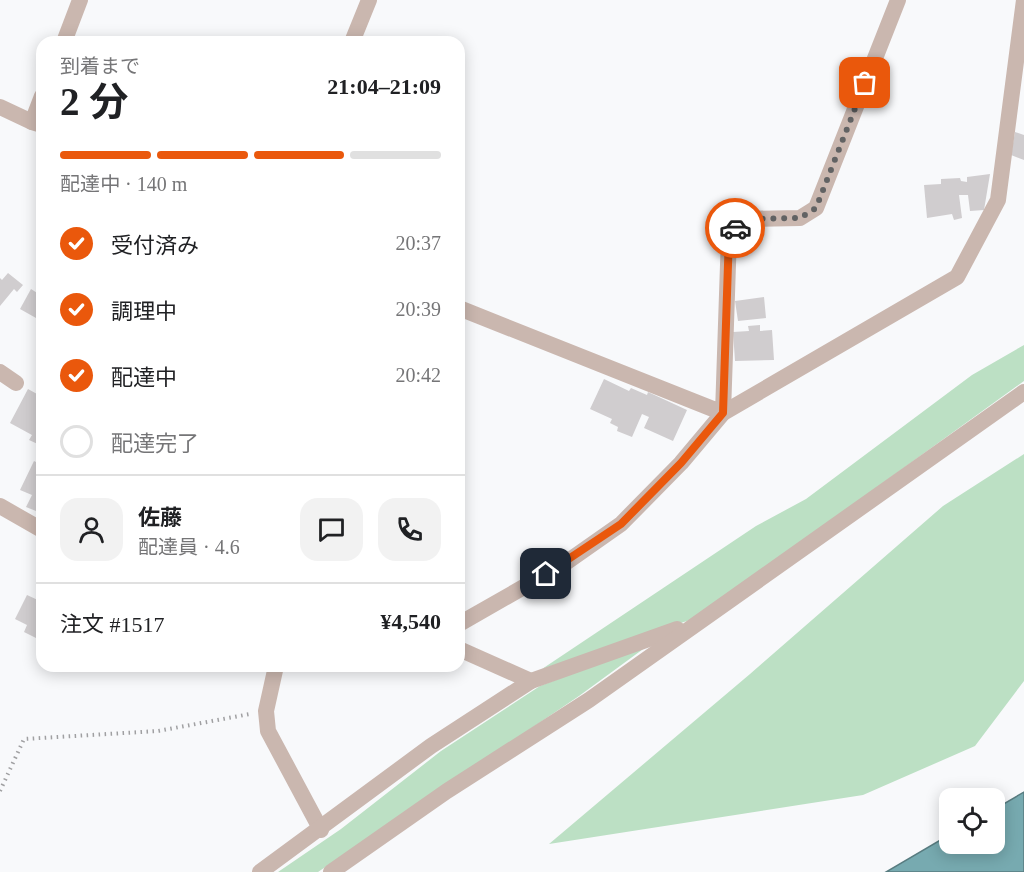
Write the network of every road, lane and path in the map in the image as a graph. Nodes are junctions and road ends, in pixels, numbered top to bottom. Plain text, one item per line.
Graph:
1 (80, 0) edge
2 (369, 0) edge
3 (898, 0) edge
4 (1024, 0) edge
5 (66, 36) edge
6 (354, 36) edge
7 (0, 107) edge
8 (36, 124) edge
9 (465, 310) edge
10 (0, 372) edge
11 (16, 383) dead end
12 (1024, 392) edge
13 (723, 413) junction
14 (0, 506) edge
15 (36, 527) edge
16 (465, 621) edge
17 (698, 622) junction
18 (465, 652) edge
19 (275, 672) edge
20 (531, 681) junction
21 (266, 711) junction
22 (0, 791) edge
23 (321, 830) junction
24 (260, 872) edge
25 (331, 872) edge

1 - 5 street
2 - 6 street
3 - 13 street
4 - 13 street
7 - 8 street
9 - 13 street
10 - 11 street
12 - 17 street
13 - 16 street
14 - 15 street
17 - 20 street
17 - 25 street
18 - 20 street
19 - 21 street
20 - 23 street
21 - 22 path
21 - 23 street
23 - 24 street

